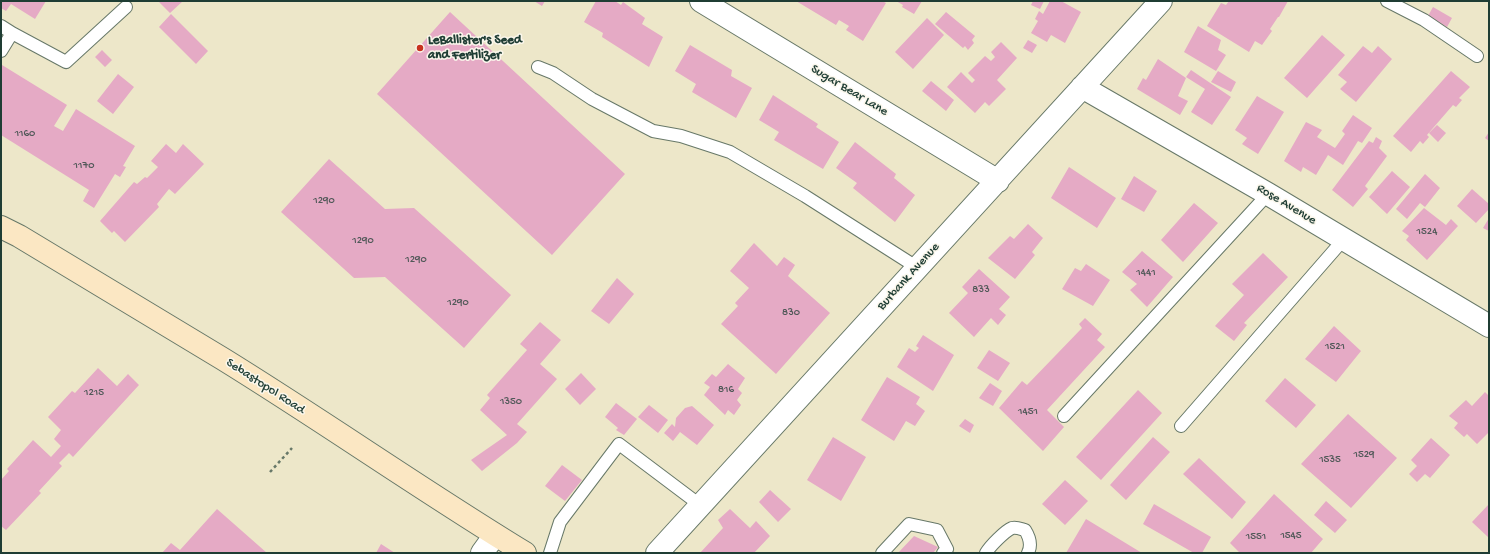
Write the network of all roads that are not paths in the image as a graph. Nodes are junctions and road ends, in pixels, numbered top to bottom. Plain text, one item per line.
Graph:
1 (701, 1) edge
2 (1160, 1) edge
3 (1387, 1) edge
4 (126, 7) dead end
5 (1, 26) edge
6 (12, 33) junction
7 (1, 51) edge
8 (1477, 56) dead end
9 (538, 67) dead end
10 (1082, 87) junction
11 (998, 181) junction
12 (1268, 194) junction
13 (1, 227) edge
14 (1344, 240) junction
15 (918, 268) junction
16 (1489, 326) edge
17 (1064, 416) dead end
18 (1181, 426) dead end
19 (700, 505) junction
20 (495, 535) junction
21 (482, 553) edge
22 (525, 553) edge
23 (550, 553) edge
24 (657, 553) edge
25 (882, 553) edge
26 (943, 553) edge
27 (986, 553) edge
28 (1028, 553) edge

1 - 11 street, Sugar Bear Lane
2 - 10 street, Burbank Avenue
3 - 8 lane
4 - 6 lane
5 - 6 lane
6 - 7 lane
9 - 15 lane
10 - 11 street, Burbank Avenue
10 - 12 street, Rose Avenue
11 - 15 street, Burbank Avenue
12 - 14 street, Rose Avenue
12 - 17 lane
13 - 20 main road, Sebastopol Road
14 - 16 street, Rose Avenue
14 - 18 lane
15 - 19 street, Burbank Avenue
19 - 23 lane
19 - 24 street, Burbank Avenue
20 - 21 street
20 - 22 main road, Sebastopol Road
25 - 26 lane
27 - 28 lane

